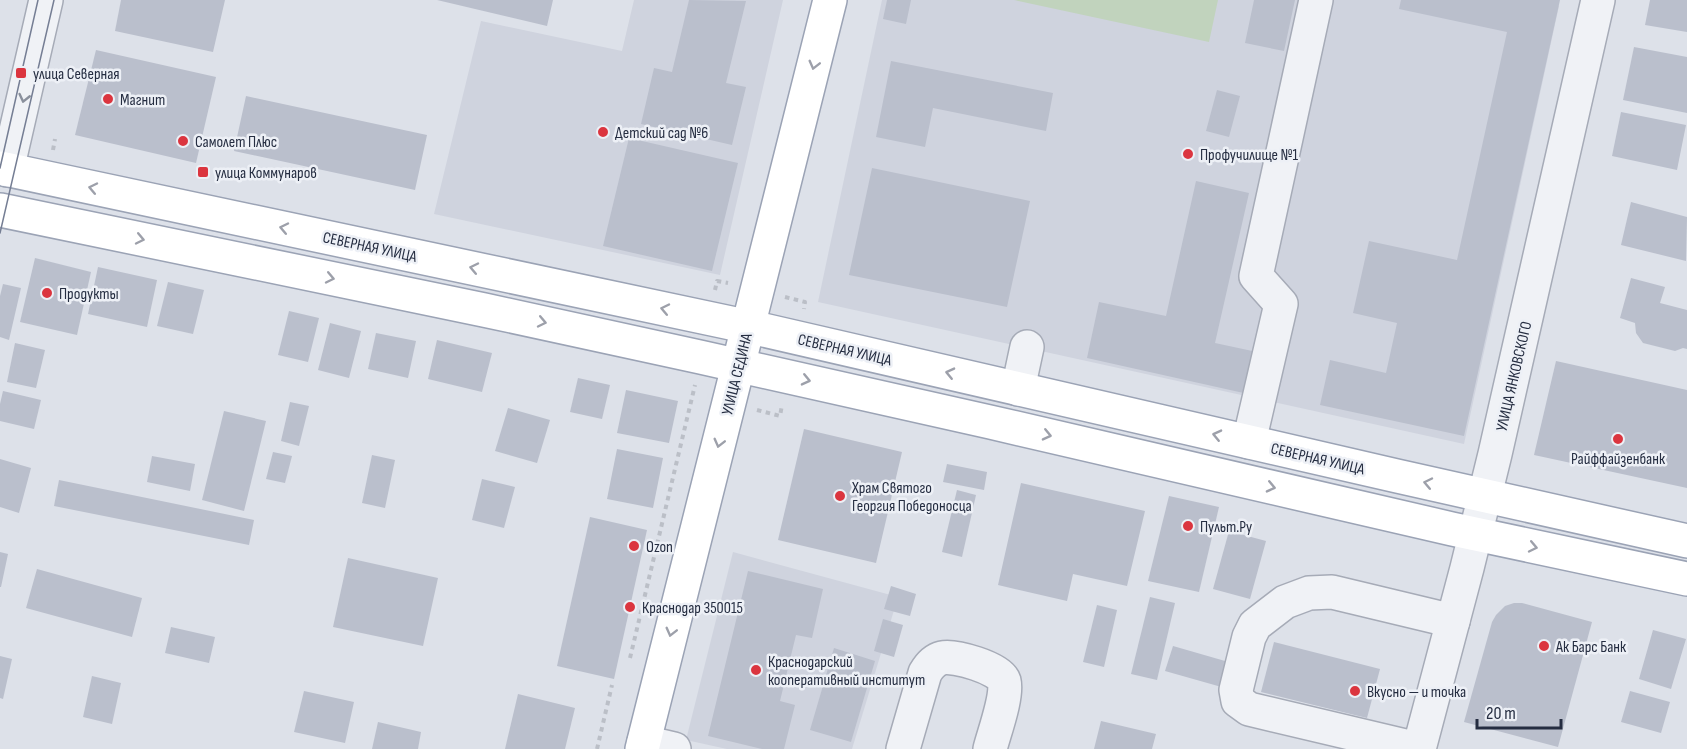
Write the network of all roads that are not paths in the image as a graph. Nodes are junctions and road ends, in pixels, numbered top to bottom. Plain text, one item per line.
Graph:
1 (46, 0) edge
2 (830, 0) edge
3 (1316, 0) edge
4 (1598, 0) edge
5 (4, 169) edge
6 (0, 210) edge
7 (753, 328) junction
8 (1026, 347) dead end
9 (743, 367) junction
10 (1018, 389) junction
11 (1249, 442) junction
12 (1485, 496) junction
13 (1476, 535) junction
14 (1687, 541) edge
15 (1687, 579) edge
16 (1453, 621) junction
17 (654, 747) edge
18 (903, 749) edge
19 (990, 749) edge
20 (1419, 749) edge

1 -> 5 street
2 -> 7 main road, УЛИЦА СЕДИНА
3 - 11 street
4 - 12 street, УЛИЦА ЯНКОВСКОГО
7 -> 5 main road, СЕВЕРНАЯ УЛИЦА
6 -> 9 main road
7 - 9 main road, УЛИЦА СЕДИНА
10 -> 7 main road, СЕВЕРНАЯ УЛИЦА
8 - 10 street
9 -> 13 main road
9 -> 17 main road, УЛИЦА СЕДИНА
11 -> 10 main road, СЕВЕРНАЯ УЛИЦА
12 -> 11 main road, СЕВЕРНАЯ УЛИЦА
12 - 13 street, УЛИЦА ЯНКОВСКОГО
12 - 14 main road, СЕВЕРНАЯ УЛИЦА
13 -> 15 main road
13 - 16 street, УЛИЦА ЯНКОВСКОГО
16 - 20 street, УЛИЦА ЯНКОВСКОГО
16 - 20 street
18 - 19 street

